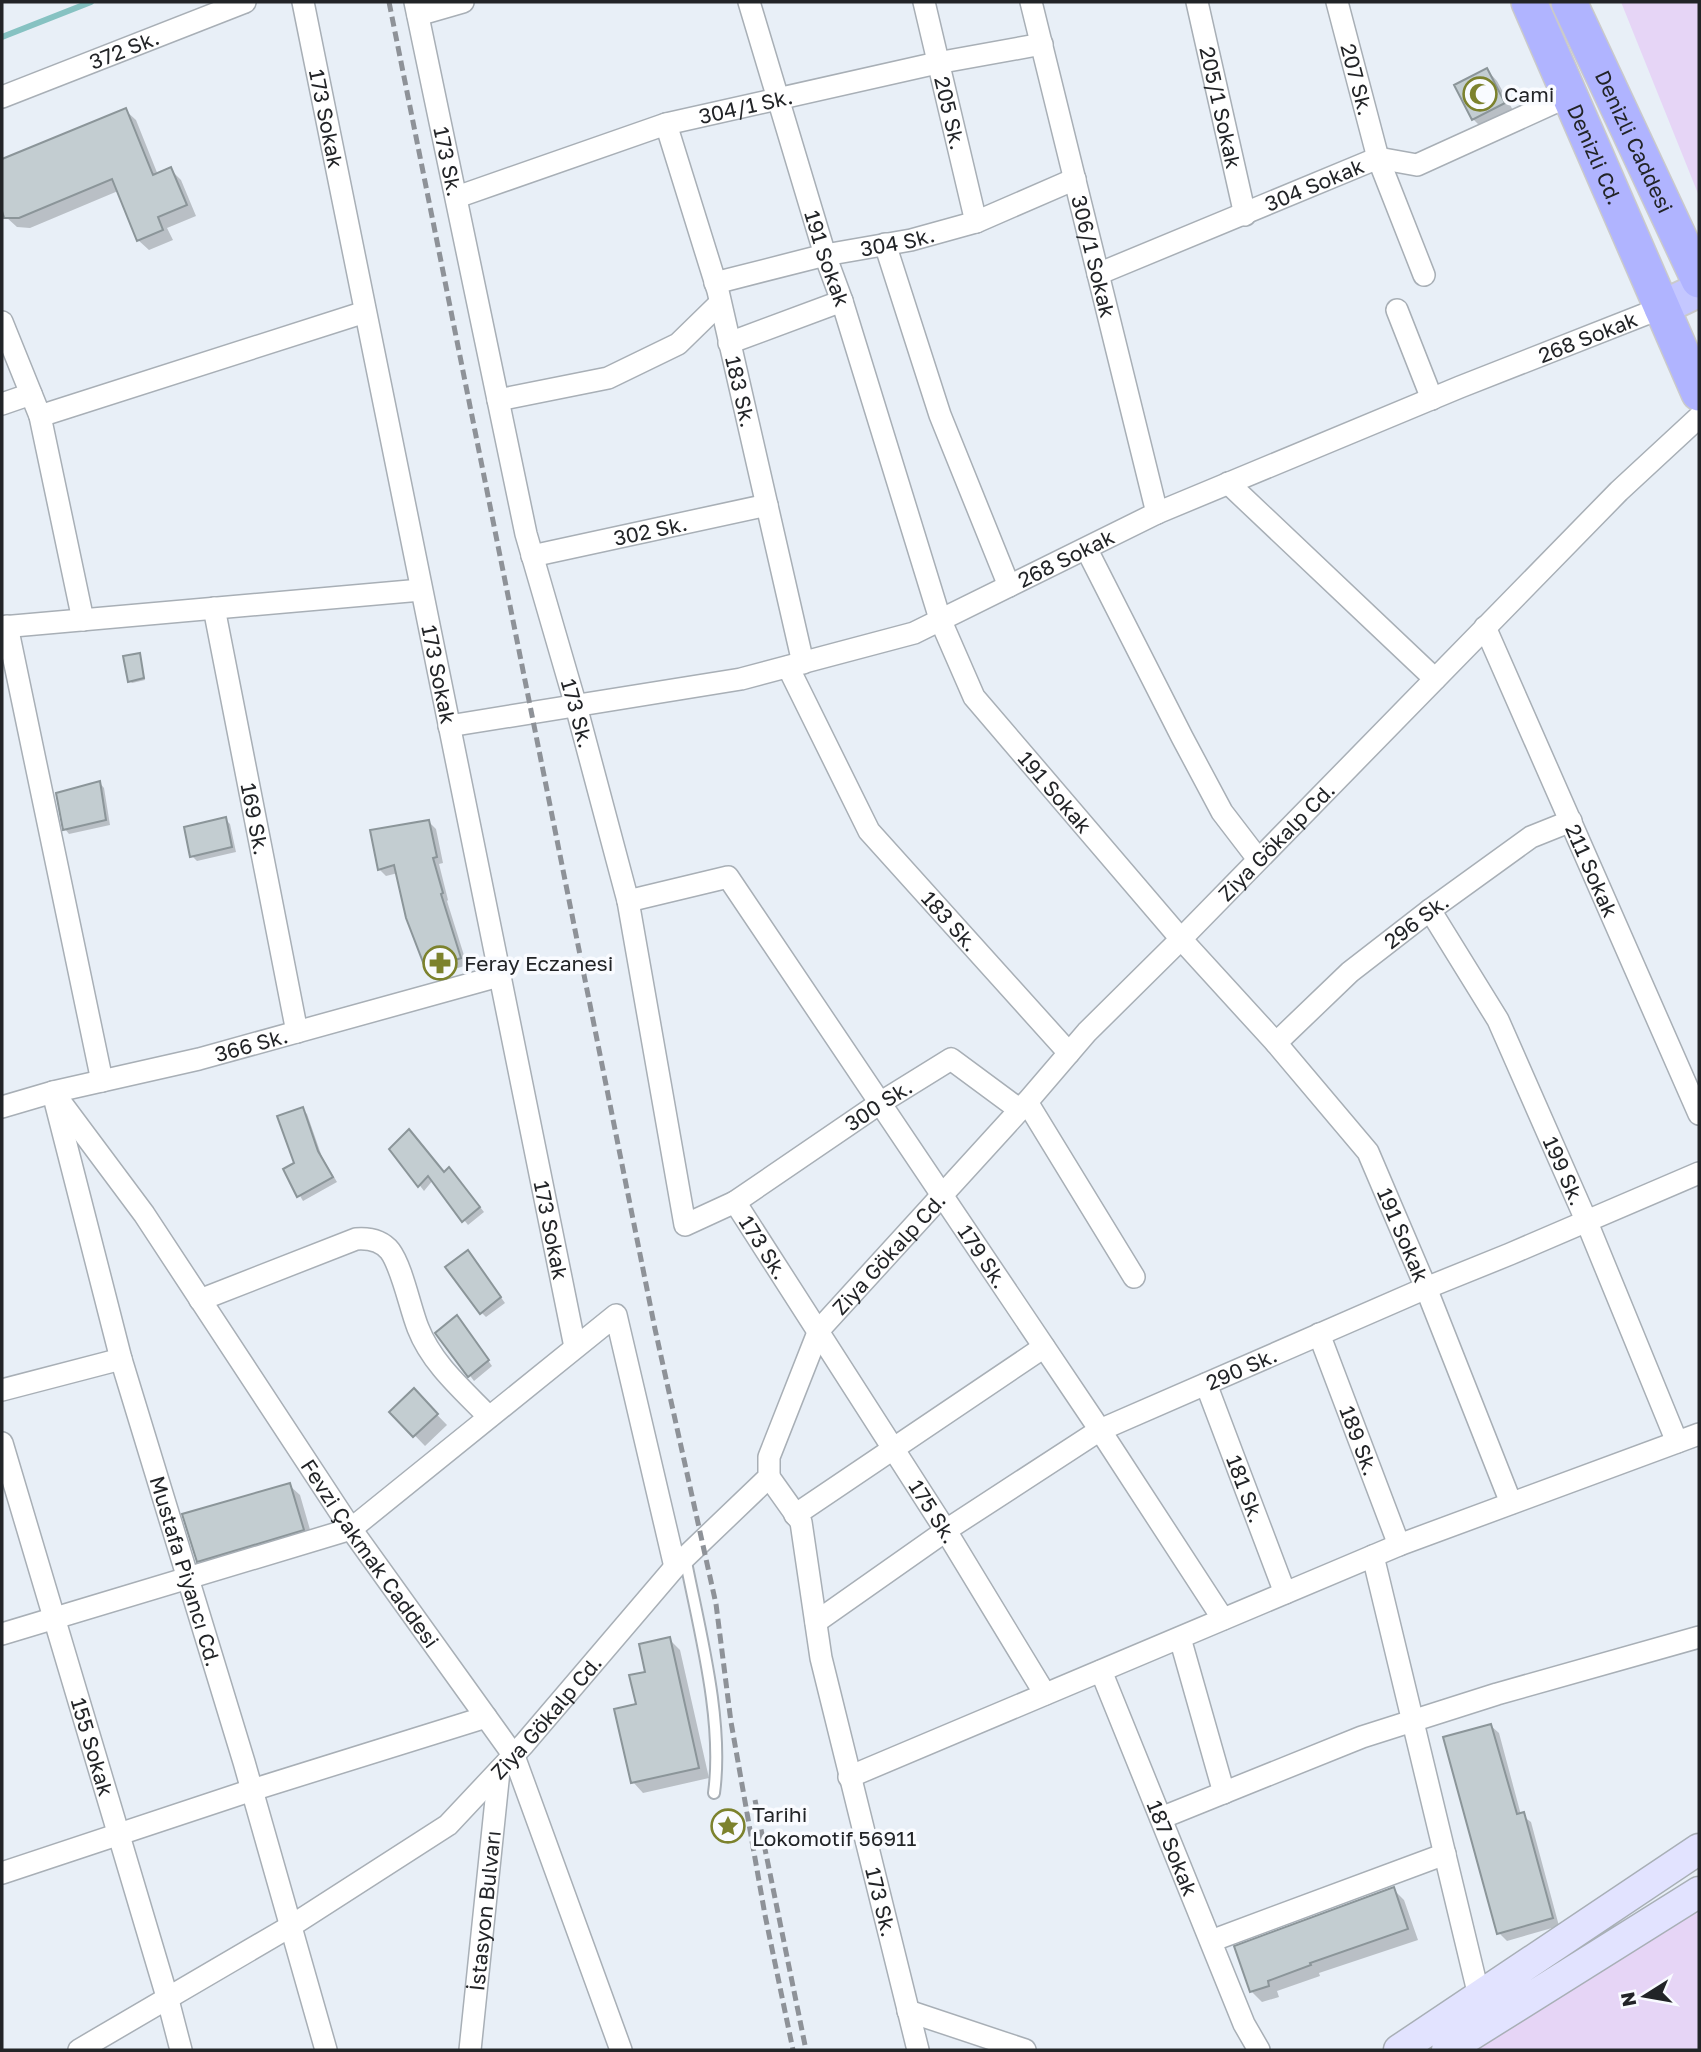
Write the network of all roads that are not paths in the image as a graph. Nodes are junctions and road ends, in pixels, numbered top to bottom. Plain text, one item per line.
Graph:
1 (246, 2) edge
2 (303, 2) edge
3 (463, 2) edge
4 (749, 2) edge
5 (924, 2) edge
6 (1031, 2) edge
7 (1197, 2) edge
8 (1337, 2) edge
9 (1529, 2) edge
10 (1569, 2) edge
11 (416, 8) edge
12 (1042, 44) junction
13 (937, 63) junction
14 (1571, 95) junction
15 (2, 97) edge
16 (779, 99) junction
17 (666, 124) junction
18 (1378, 158) junction
19 (1075, 179) junction
20 (457, 197) junction
21 (1245, 215) junction
22 (976, 222) junction
23 (885, 244) junction
24 (825, 255) junction
25 (1098, 274) junction
26 (1424, 275) dead end
27 (1699, 280) edge
28 (1699, 290) edge
29 (718, 293) junction
30 (842, 301) junction
31 (1661, 308) junction
32 (1397, 310) dead end
33 (365, 312) junction
34 (2, 322) edge
35 (729, 343) junction
36 (1699, 393) edge
37 (31, 394) junction
38 (1432, 399) junction
39 (498, 400) junction
40 (2, 404) edge
41 (40, 416) junction
42 (1699, 417) edge
43 (1228, 483) junction
44 (767, 505) junction
45 (1157, 513) junction
46 (1087, 550) junction
47 (532, 556) junction
48 (1009, 586) junction
49 (421, 590) junction
50 (214, 608) junction
51 (940, 619) junction
52 (82, 620) junction
53 (4, 626) edge
54 (1485, 627) junction
55 (796, 665) junction
56 (1435, 679) junction
57 (576, 706) junction
58 (449, 726) junction
59 (1571, 821) junction
60 (1258, 859) junction
61 (628, 901) junction
62 (1430, 910) junction
63 (1181, 939) junction
64 (499, 976) junction
65 (297, 1032) junction
66 (1276, 1043) junction
67 (1069, 1053) junction
68 (102, 1081) junction
69 (53, 1092) junction
70 (880, 1103) junction
71 (1023, 1106) junction
72 (2, 1107) edge
73 (1699, 1114) edge
74 (1699, 1173) edge
75 (940, 1195) junction
76 (735, 1202) junction
77 (1586, 1220) junction
78 (1134, 1277) dead end
79 (1426, 1288) junction
80 (200, 1300) junction
81 (819, 1330) junction
82 (1320, 1334) junction
83 (575, 1347) junction
84 (1044, 1347) junction
85 (121, 1359) junction
86 (1206, 1384) junction
87 (2, 1390) edge
88 (489, 1417) junction
89 (1100, 1430) junction
90 (1699, 1434) edge
91 (1677, 1442) junction
92 (2, 1443) edge
93 (894, 1449) junction
94 (769, 1477) junction
95 (1511, 1503) junction
96 (795, 1515) junction
97 (351, 1529) junction
98 (946, 1531) junction
99 (1399, 1545) junction
100 (1373, 1556) junction
101 (680, 1561) junction
102 (188, 1579) junction
103 (1285, 1593) junction
104 (53, 1619) junction
105 (1223, 1619) junction
106 (817, 1622) junction
107 (2, 1634) edge
108 (1180, 1637) junction
109 (1699, 1637) edge
110 (1101, 1671) junction
111 (1045, 1694) junction
112 (486, 1717) junction
113 (1413, 1721) junction
114 (506, 1763) junction
115 (849, 1777) junction
116 (252, 1790) junction
117 (714, 1793) dead end
118 (1224, 1793) junction
119 (1161, 1818) junction
120 (118, 1834) junction
121 (1699, 1849) edge
122 (1445, 1854) junction
123 (2, 1873) edge
124 (1699, 1892) edge
125 (291, 1926) junction
126 (1211, 1941) junction
127 (1479, 1996) junction
128 (168, 2000) junction
129 (908, 2011) junction
130 (1244, 2024) junction
131 (79, 2050) edge
132 (181, 2050) edge
133 (326, 2050) edge
134 (470, 2050) edge
135 (621, 2050) edge
136 (918, 2050) edge
137 (1025, 2050) edge
138 (1245, 2050) edge
139 (1259, 2050) edge
140 (1399, 2050) edge
141 (1447, 2050) edge

1 - 15 street, 372 Sk.
2 - 33 street, 173 Sokak
3 - 11 street
4 - 16 street, 191 Sokak
5 - 13 street, 205 Sk.
6 - 12 street, 306/1 Sokak
7 - 21 street, 205/1 Sokak
8 - 18 street, 207 Sk.
9 - 14 highway, Denizli Cd.
10 - 27 highway, Denizli Caddesi
11 - 20 street, 173 Sk.
12 - 13 street, 304/1 Sk.
12 - 19 street, 306/1 Sokak
13 - 16 street, 304/1 Sk.
13 - 22 street, 205 Sk.
14 - 18 street, 304 Sokak
14 - 31 highway, Denizli Cd.
16 - 17 street, 304/1 Sk.
16 - 24 street, 191 Sokak
17 - 20 street, 304/1 Sk.
17 - 29 street, 183 Sk.
18 - 21 street, 304 Sokak
18 - 26 street, 207 Sk.
19 - 22 street, 304 Sk.
19 - 25 street, 306/1 Sokak
20 - 39 street, 173 Sk.
21 - 25 street, 304 Sokak
22 - 23 street, 304 Sk.
23 - 24 street, 304 Sk.
23 - 48 street
24 - 29 street, 304 Sk.
24 - 30 street, 191 Sokak
25 - 45 street, 306/1 Sokak
28 - 31 main road
29 - 35 street, 183 Sk.
29 - 39 street
30 - 35 street
30 - 51 street, 191 Sokak
31 - 36 highway, Denizli Cd.
31 - 38 street, 268 Sokak
32 - 38 street
33 - 41 street
33 - 49 street, 173 Sokak
34 - 37 street
35 - 44 street, 183 Sk.
37 - 40 street
37 - 41 street
38 - 43 street, 268 Sokak
39 - 47 street, 173 Sk.
41 - 52 street
42 - 54 street, Ziya Gökalp Cd.
43 - 45 street, 268 Sokak
43 - 56 street
44 - 47 street, 302 Sk.
44 - 55 street, 183 Sk.
45 - 46 street, 268 Sokak
46 - 48 street, 268 Sokak
46 - 60 street
47 - 57 street, 173 Sk.
48 - 51 street, 268 Sokak
49 - 50 street
49 - 58 street, 173 Sokak
50 - 52 street
50 - 65 street, 169 Sk.
51 - 55 street, 268 Sokak
51 - 63 street, 191 Sokak
52 - 53 street
53 - 68 street
54 - 56 street, Ziya Gökalp Cd.
54 - 59 street, 211 Sokak
55 - 57 street, 268 Sokak
55 - 67 street, 183 Sk.
56 - 60 street, Ziya Gökalp Cd.
57 - 58 street, 268 Sokak
57 - 61 street, 173 Sk.
58 - 64 street, 173 Sokak
59 - 62 street, 296 Sk.
59 - 73 street, 211 Sokak
60 - 63 street, Ziya Gökalp Cd.
61 - 70 street, 179 Sk.
61 - 76 street, 173 Sk.
62 - 66 street, 296 Sk.
62 - 77 street, 199 Sk.
63 - 66 street, 191 Sokak
63 - 67 street, Ziya Gökalp Cd.
64 - 65 street, 366 Sk.
64 - 83 street, 173 Sokak
65 - 68 street, 366 Sk.
66 - 79 street, 191 Sokak
67 - 71 street, Ziya Gökalp Cd.
68 - 69 street, 366 Sk.
69 - 72 street, 366 Sk.
69 - 80 street, Fevzi Çakmak Caddesi
69 - 85 street, Mustafa Piyancı Cd.
70 - 71 street, 300 Sk.
70 - 75 street, 179 Sk.
70 - 76 street, 300 Sk.
71 - 75 street, Ziya Gökalp Cd.
71 - 78 street, 300 Sk.
74 - 77 street, 290 Sk.
75 - 81 street, Ziya Gökalp Cd.
75 - 84 street, 179 Sk.
76 - 81 street, 173 Sk.
77 - 79 street, 290 Sk.
77 - 91 street, 199 Sk.
79 - 82 street, 290 Sk.
79 - 95 street, 191 Sokak
80 - 88 street
80 - 97 street, Fevzi Çakmak Caddesi
81 - 93 street, 175 Sk.
81 - 94 street, Ziya Gökalp Cd.
82 - 86 street, 290 Sk.
82 - 99 street, 189 Sk.
83 - 88 street
83 - 101 street
84 - 89 street, 179 Sk.
84 - 93 street
85 - 87 street
85 - 102 street, Mustafa Piyancı Cd.
86 - 89 street, 290 Sk.
86 - 103 street, 181 Sk.
88 - 97 street
89 - 98 street, 290 Sk.
89 - 105 street, 179 Sk.
90 - 91 street
91 - 95 street
92 - 104 street, 155 Sokak
93 - 96 street
93 - 98 street, 175 Sk.
94 - 96 street, 173 Sk.
94 - 101 street, Ziya Gökalp Cd.
95 - 99 street
96 - 106 street, 173 Sk.
97 - 102 street
97 - 112 street, Fevzi Çakmak Caddesi
98 - 106 street, 290 Sk.
98 - 111 street, 175 Sk.
99 - 100 street
100 - 103 street
100 - 113 street
101 - 114 street, Ziya Gökalp Cd.
101 - 117 lane
102 - 104 street
102 - 116 street, Mustafa Piyancı Cd.
103 - 105 street
104 - 107 street
104 - 120 street, 155 Sokak
105 - 108 street
106 - 115 street, 173 Sk.
108 - 110 street
108 - 118 street
109 - 113 street
110 - 111 street
110 - 119 street, 187 Sokak
111 - 115 street
112 - 114 street, Fevzi Çakmak Caddesi
112 - 116 street
113 - 118 street
113 - 122 street
114 - 125 street, Ziya Gökalp Cd.
114 - 134 street, İstasyon Bulvarı
114 - 135 street, Fevzi Çakmak Caddesi
115 - 129 street, 173 Sk.
116 - 120 street
116 - 125 street, Mustafa Piyancı Cd.
118 - 119 street
119 - 126 street, 187 Sokak
120 - 123 street
120 - 128 street, 155 Sokak
121 - 127 main road
122 - 126 street
122 - 127 street
124 - 141 main road
125 - 128 street, Ziya Gökalp Cd.
125 - 133 street, Mustafa Piyancı Cd.
126 - 130 street, 187 Sokak
127 - 140 main road
128 - 131 street, Ziya Gökalp Cd.
128 - 132 street, 155 Sokak
129 - 136 street, 173 Sk.
129 - 137 street
130 - 138 street, 187 Sokak
130 - 139 street, 187 Sokak

